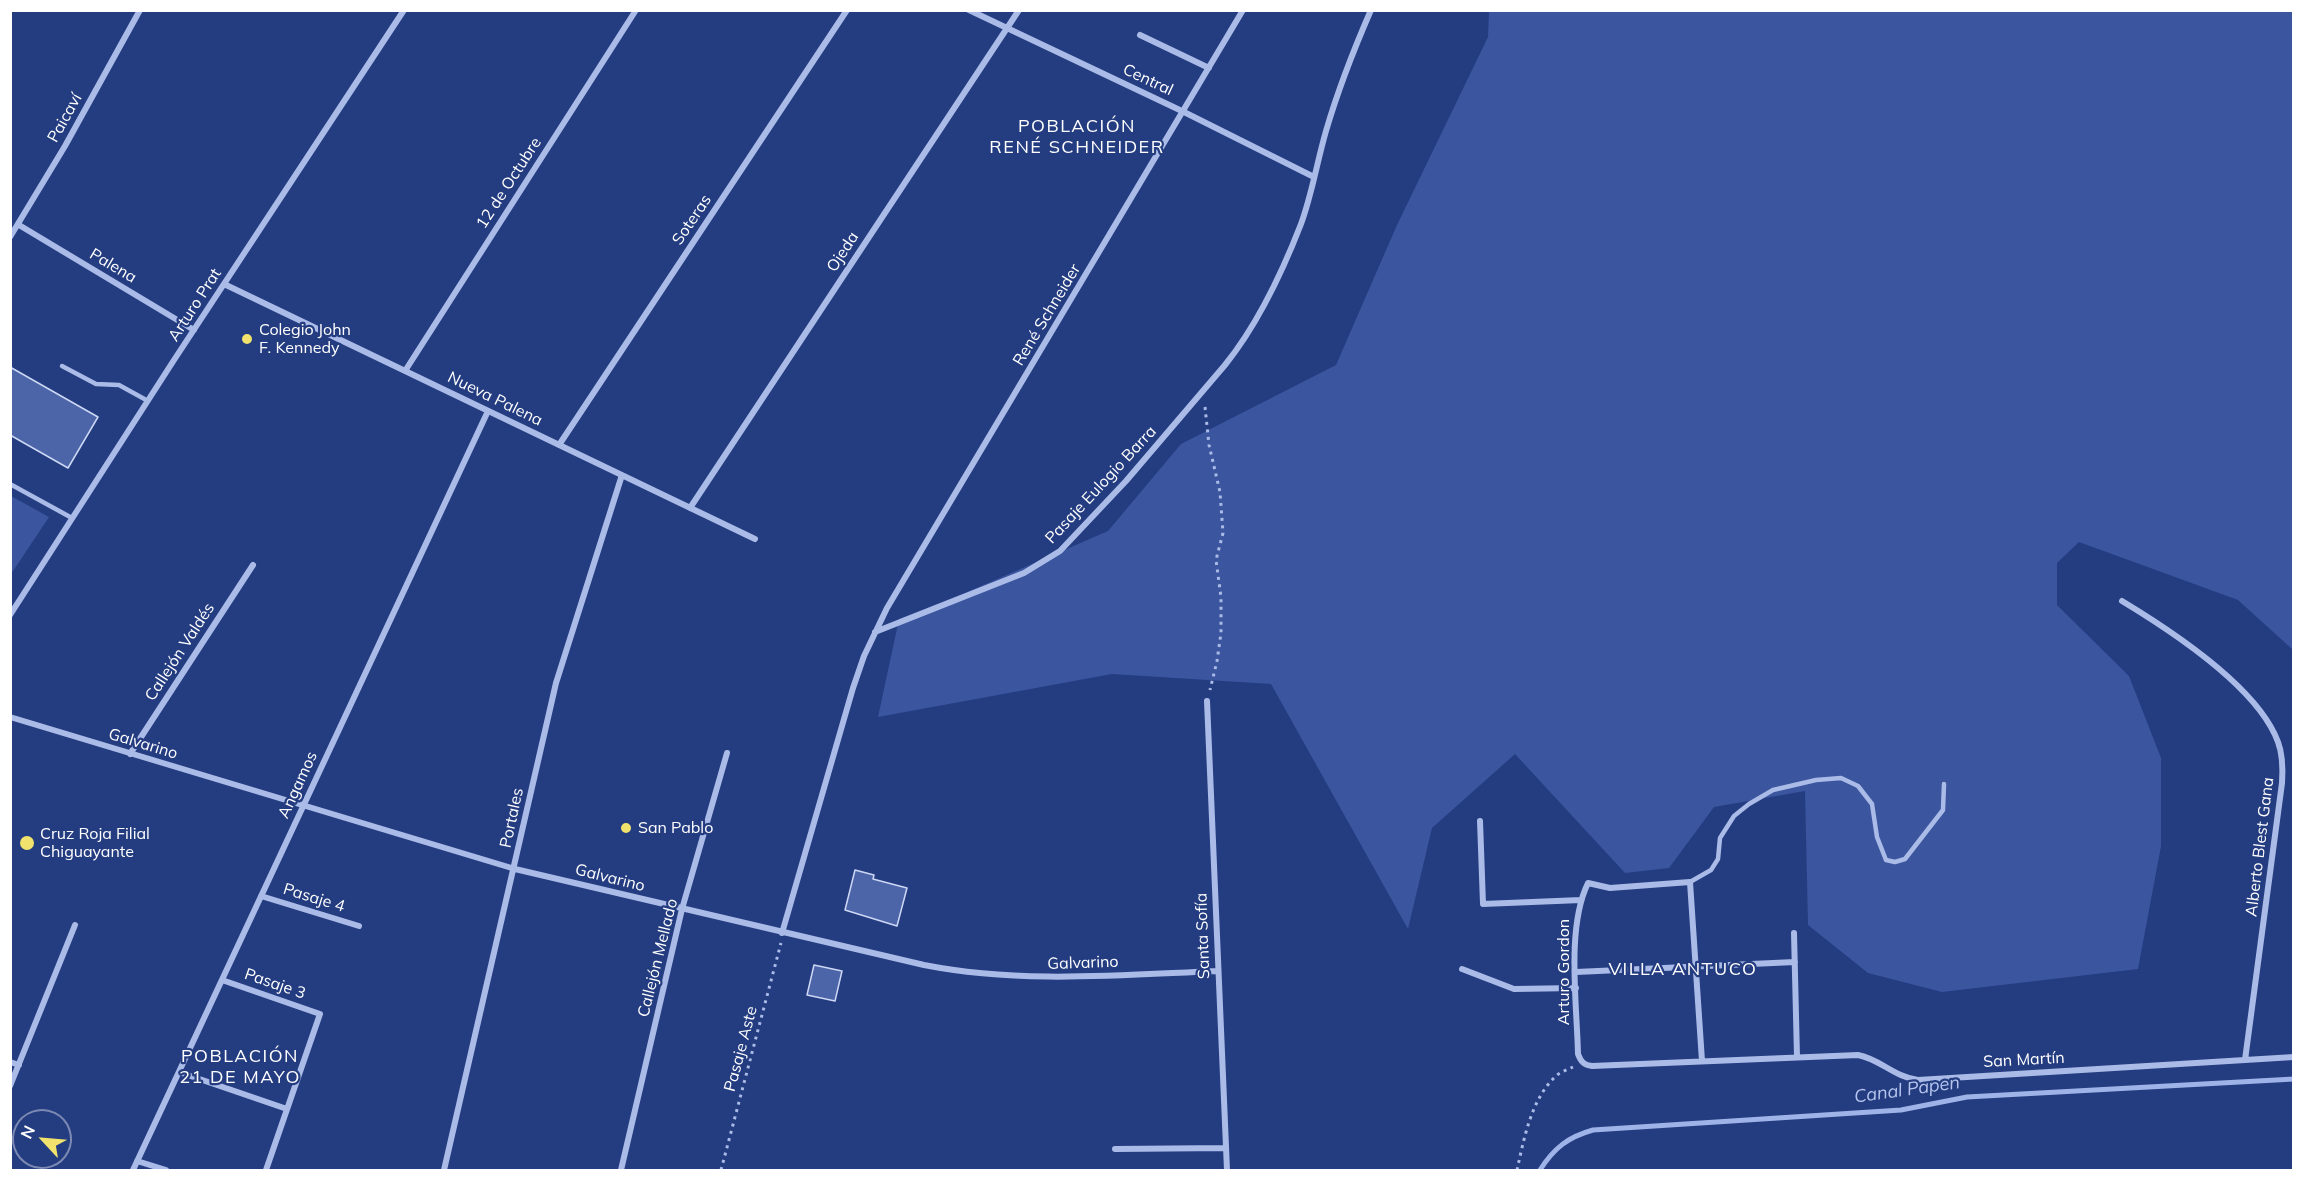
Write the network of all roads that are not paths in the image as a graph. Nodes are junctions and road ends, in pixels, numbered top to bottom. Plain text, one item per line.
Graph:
1 (140, 10) edge
2 (404, 10) edge
3 (636, 10) edge
4 (847, 10) edge
5 (969, 10) edge
6 (1019, 10) edge
7 (1243, 10) edge
8 (1371, 10) edge
9 (1007, 28) junction
10 (1140, 34) dead end
11 (1209, 68) junction
12 (1184, 112) junction
13 (1314, 177) junction
14 (19, 225) junction
15 (10, 237) edge
16 (224, 284) junction
17 (194, 330) junction
18 (62, 366) dead end
19 (405, 371) junction
20 (148, 401) junction
21 (488, 411) junction
22 (559, 445) junction
23 (622, 475) junction
24 (10, 484) edge
25 (690, 508) junction
26 (72, 519) junction
27 (754, 539) dead end
28 (253, 565) dead end
29 (2121, 601) dead end
30 (10, 615) edge
31 (874, 632) junction
32 (1207, 701) road end
33 (10, 717) edge
34 (727, 753) dead end
35 (130, 754) junction
36 (1944, 784) dead end
37 (303, 806) junction
38 (1480, 821) dead end
39 (515, 869) junction
40 (1690, 882) junction
41 (261, 896) junction
42 (1581, 900) junction
43 (682, 909) junction
44 (75, 925) dead end
45 (359, 926) dead end
46 (782, 933) junction
47 (1794, 933) dead end
48 (1795, 962) junction
49 (1696, 966) junction
50 (1462, 969) dead end
51 (1218, 971) junction
52 (1576, 972) junction
53 (222, 980) junction
54 (1576, 988) junction
55 (2294, 1056) edge
56 (1797, 1057) junction
57 (2245, 1060) junction
58 (1702, 1061) junction
59 (10, 1062) edge
60 (1582, 1063) joint
61 (19, 1065) junction
62 (179, 1072) junction
63 (10, 1086) edge
64 (287, 1109) junction
65 (1226, 1148) junction
66 (1115, 1149) dead end
67 (137, 1161) junction
68 (133, 1170) edge
69 (166, 1170) edge
70 (266, 1170) edge
71 (444, 1170) edge
72 (621, 1170) edge
73 (1227, 1170) edge

1 - 14 street, Paicaví
2 - 16 street, Arturo Prat
3 - 19 street, 12 de Octubre
4 - 22 street, Soteras
5 - 9 street, Central
6 - 9 street, Ojeda
7 - 11 street, René Schneider
8 - 13 street, Pasaje Eulogio Barra
9 - 12 street, Central
9 - 25 street, Ojeda
10 - 11 street
11 - 12 street, René Schneider
12 - 13 street, Central
12 - 31 street, René Schneider
13 - 31 street, Pasaje Eulogio Barra
14 - 15 street, Paicaví
14 - 17 street, Palena
16 - 17 street, Arturo Prat
16 - 19 street, Nueva Palena
17 - 20 street, Arturo Prat
18 - 20 lane
19 - 21 street, Nueva Palena
20 - 26 street, Arturo Prat
21 - 22 street, Nueva Palena
21 - 37 street, Angamos
22 - 23 street, Nueva Palena
23 - 25 street, Nueva Palena
23 - 39 street, Portales
24 - 26 lane
25 - 27 street, Nueva Palena
26 - 30 street, Arturo Prat
28 - 35 street, Callejón Valdés
29 - 57 street, Alberto Blest Gana
31 - 46 street
32 - 51 street, Santa Sofía
33 - 35 street, Galvarino
34 - 43 street, Callejón Mellado
35 - 37 street, Galvarino
36 - 40 lane
37 - 39 street, Galvarino
37 - 41 street, Angamos
38 - 42 street
39 - 43 street, Galvarino
39 - 71 street, Portales
40 - 42 street, Arturo Gordon
40 - 49 street
41 - 45 street, Pasaje 4
41 - 53 street, Angamos
42 - 52 street, Arturo Gordon
43 - 46 street, Galvarino
43 - 72 street, Callejón Mellado
44 - 61 street
46 - 51 street, Galvarino
47 - 48 street
48 - 49 street
48 - 56 street
49 - 52 street
49 - 58 street
50 - 54 street
51 - 65 street, Santa Sofía
52 - 54 street, Arturo Gordon
53 - 62 street, Angamos
53 - 64 street, Pasaje 3
54 - 60 street, Arturo Gordon
55 - 57 street, San Martín
56 - 57 street, San Martín
56 - 58 street, San Martín
58 - 60 street, San Martín
59 - 61 street
61 - 63 street
62 - 64 street
62 - 67 street, Angamos
64 - 70 street
65 - 66 street
65 - 73 street, Santa Sofía
67 - 68 street, Angamos
67 - 69 street

